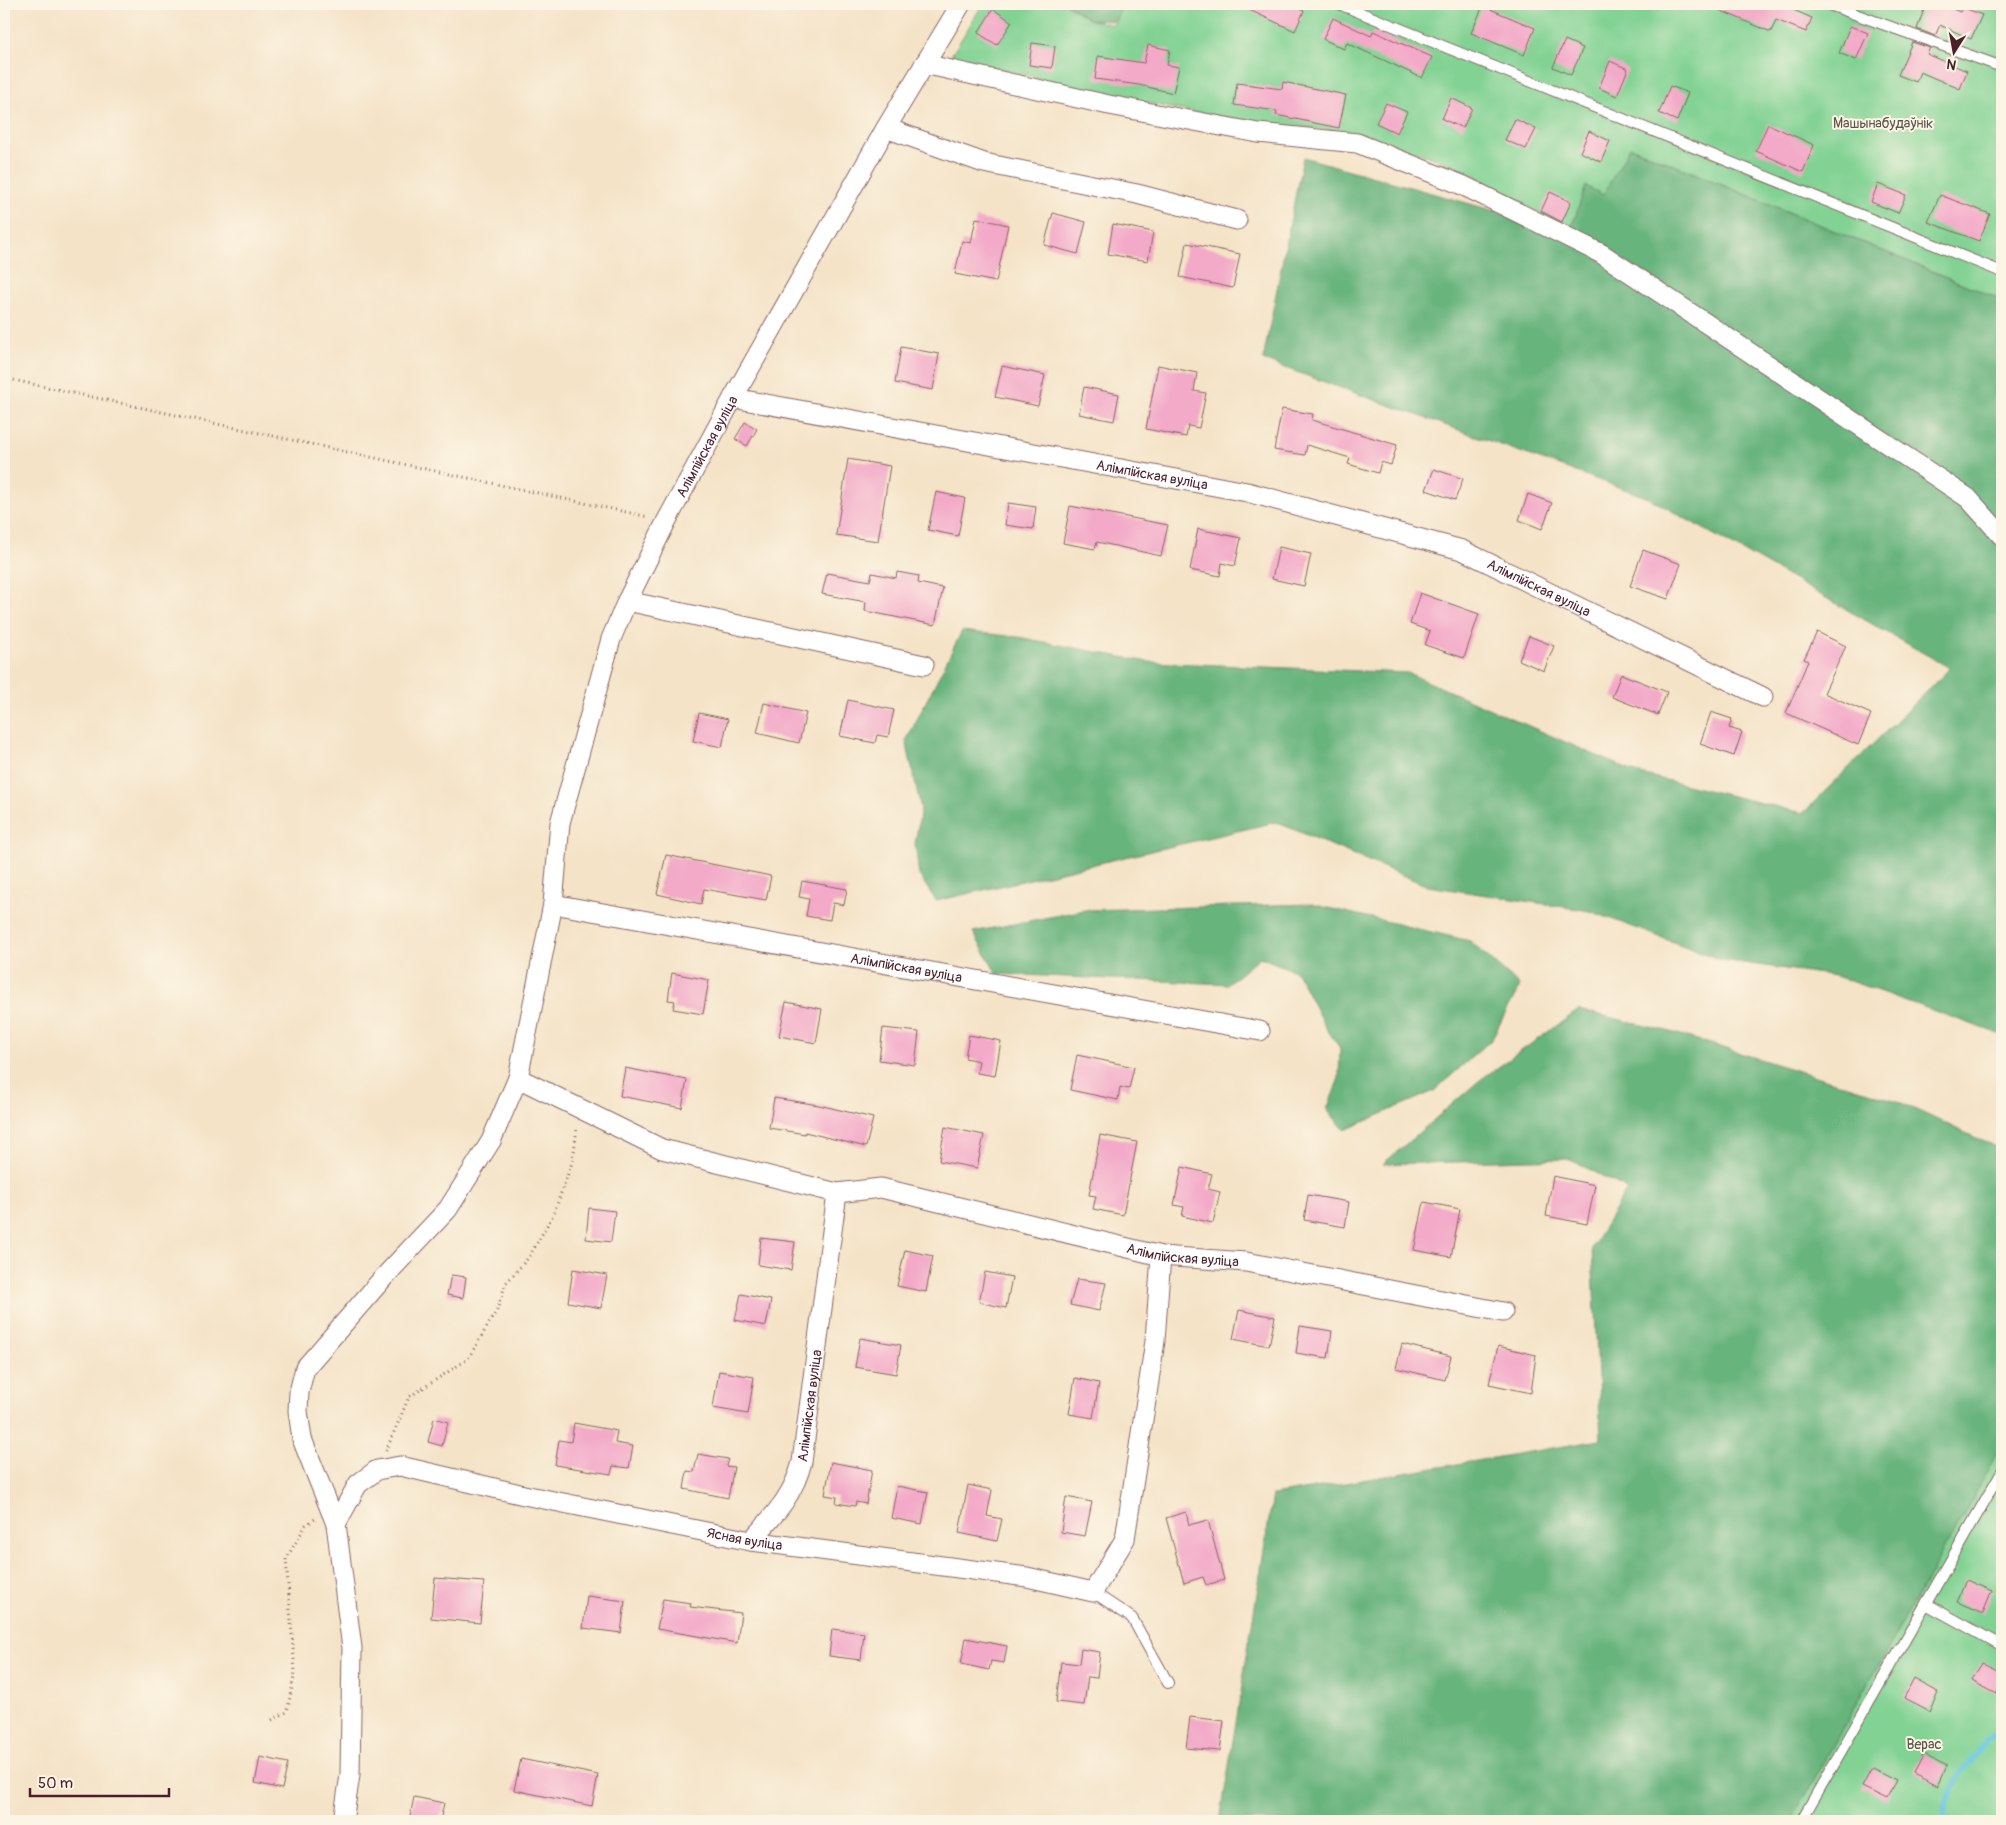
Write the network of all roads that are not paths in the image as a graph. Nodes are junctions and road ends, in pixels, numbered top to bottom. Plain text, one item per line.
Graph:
1 (961, 4) edge
2 (1339, 4) edge
3 (1827, 4) edge
4 (924, 64) junction
5 (2002, 67) edge
6 (886, 128) junction
7 (1237, 220) dead end
8 (2002, 272) edge
9 (733, 398) junction
10 (2002, 536) edge
11 (627, 601) junction
12 (924, 665) dead end
13 (1763, 697) dead end
14 (553, 904) junction
15 (1260, 1031) dead end
16 (518, 1078) junction
17 (836, 1193) junction
18 (1161, 1256) junction
19 (1503, 1312) dead end
20 (2002, 1472) edge
21 (333, 1516) junction
22 (750, 1541) junction
23 (1094, 1592) junction
24 (1926, 1604) junction
25 (2002, 1646) edge
26 (1168, 1683) dead end
27 (343, 1821) edge
28 (1801, 1821) edge

1 - 4 street
2 - 8 lane
3 - 5 lane
4 - 6 street
4 - 10 street
6 - 7 street
6 - 9 street
9 - 11 street, Алімпійская вуліца
9 - 13 street, Алімпійская вуліца
11 - 12 street
11 - 14 street, Алімпійская вуліца
14 - 15 street, Алімпійская вуліца
14 - 16 street, Алімпійская вуліца
16 - 17 street, Алімпійская вуліца
16 - 21 street
17 - 18 street, Алімпійская вуліца
17 - 22 street, Алімпійская вуліца
18 - 19 street, Алімпійская вуліца
18 - 23 street
20 - 24 lane
21 - 22 street, Ясная вуліца
21 - 27 street
22 - 23 street, Ясная вуліца
23 - 26 lane
24 - 25 lane
24 - 28 lane

